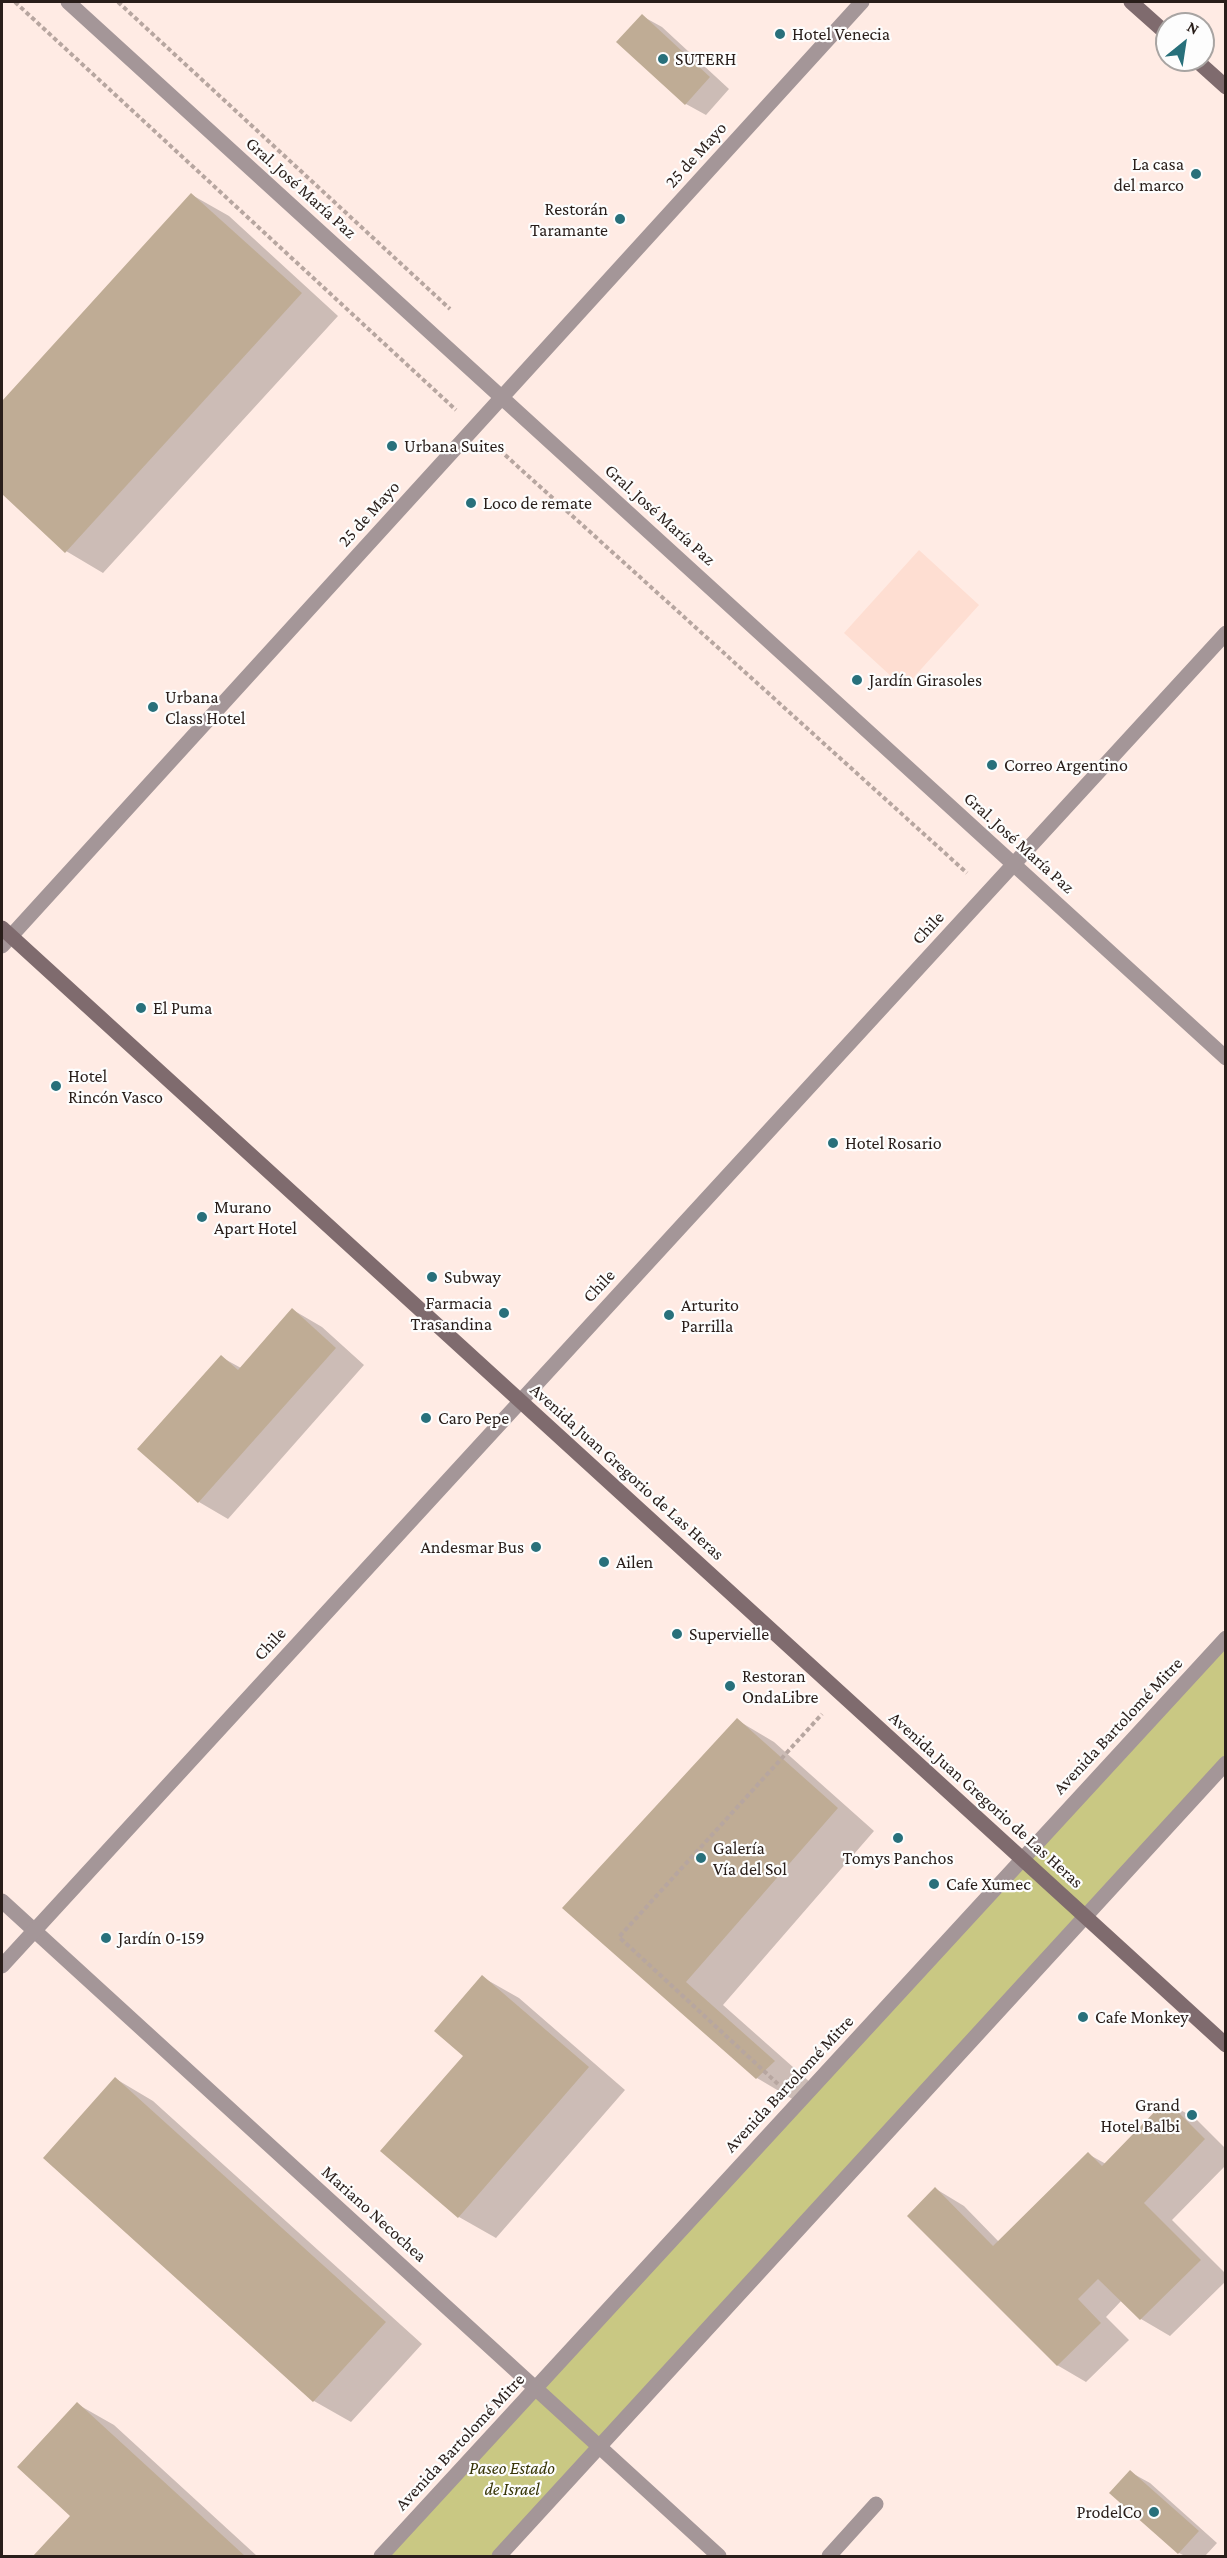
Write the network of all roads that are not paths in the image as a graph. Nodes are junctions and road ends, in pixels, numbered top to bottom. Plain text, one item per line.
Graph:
1 (68, 2) edge
2 (862, 2) edge
3 (1131, 2) edge
4 (1155, 23) edge
5 (1209, 72) edge
6 (1226, 87) edge
7 (501, 397) junction
8 (1226, 633) edge
9 (1013, 864) junction
10 (4, 937) edge
11 (1226, 1058) edge
12 (520, 1401) junction
13 (1226, 1638) edge
14 (1226, 1763) edge
15 (1022, 1859) junction
16 (2, 1901) edge
17 (1085, 1916) junction
18 (34, 1930) junction
19 (2, 1966) edge
20 (1226, 2045) edge
21 (536, 2389) junction
22 (600, 2447) junction
23 (876, 2504) dead end
24 (381, 2556) edge
25 (499, 2556) edge
26 (720, 2556) edge
27 (829, 2556) edge

1 - 7 street, Gral. José María Paz
2 - 7 street, 25 de Mayo
3 - 4 main road
5 - 6 main road
7 - 9 street, Gral. José María Paz
7 - 10 street, 25 de Mayo
8 - 9 street, Chile
9 - 11 street, Gral. José María Paz
9 - 12 street, Chile
10 - 12 main road, Avenida Juan Gregorio de Las Heras
12 - 15 main road, Avenida Juan Gregorio de Las Heras
12 - 18 street, Chile
13 - 15 street, Avenida Bartolomé Mitre
14 - 17 street
15 - 17 main road, Avenida Juan Gregorio de Las Heras
15 - 21 street, Avenida Bartolomé Mitre
16 - 18 street, Mariano Necochea
17 - 20 main road, Avenida Juan Gregorio de Las Heras
17 - 22 street
18 - 19 street, Chile
18 - 21 street, Mariano Necochea
21 - 22 street, Mariano Necochea
21 - 24 street, Avenida Bartolomé Mitre
22 - 25 street
22 - 26 street, Mariano Necochea
23 - 27 street

